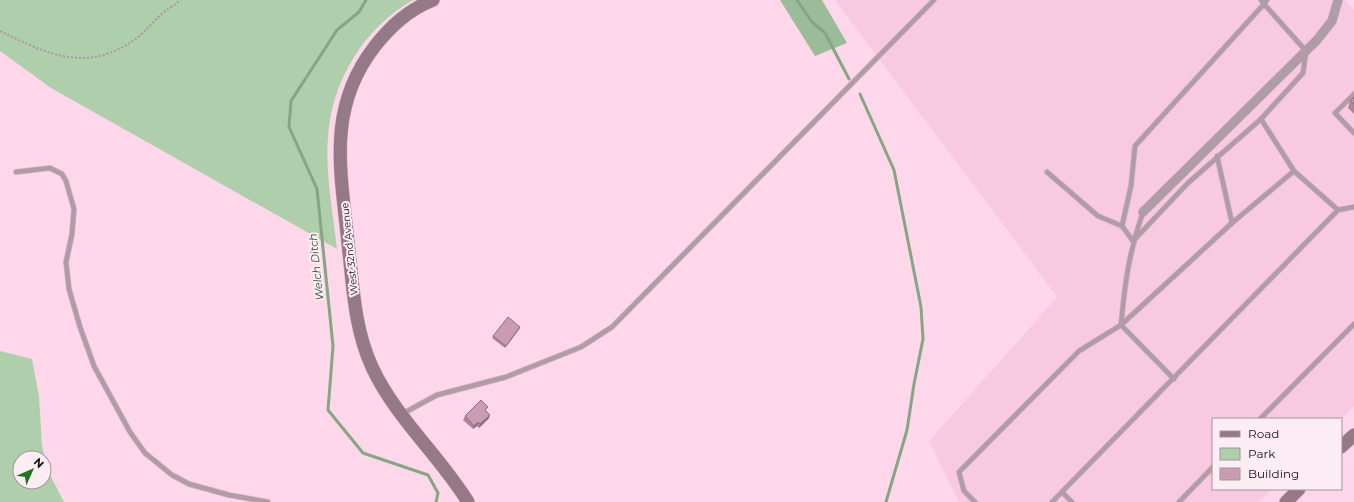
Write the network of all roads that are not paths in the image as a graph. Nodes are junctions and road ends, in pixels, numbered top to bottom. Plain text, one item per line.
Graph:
1 (433, 0) edge
2 (934, 0) edge
3 (1338, 0) edge
4 (1264, 1) edge
5 (1306, 51) junction
6 (1354, 94) edge
7 (1260, 119) junction
8 (1354, 133) edge
9 (1217, 156) junction
10 (1294, 170) junction
11 (16, 172) dead end
12 (1047, 172) dead end
13 (1354, 207) edge
14 (1338, 210) junction
15 (1143, 212) joint
16 (1232, 223) junction
17 (1122, 226) junction
18 (1132, 242) junction
19 (1354, 324) edge
20 (1121, 325) junction
21 (1174, 379) junction
22 (402, 414) junction
23 (1261, 418) edge
24 (1354, 435) edge
25 (1342, 446) edge
26 (1212, 468) edge
27 (1298, 490) edge
28 (1062, 492) junction
29 (268, 502) edge
30 (468, 502) edge
31 (975, 502) edge
32 (1052, 502) edge
33 (1072, 502) edge
34 (1179, 502) edge
35 (1286, 502) edge

1 - 22 street, West 32nd Avenue
2 - 22 lane
3 - 5 street
4 - 5 lane
4 - 17 lane
5 - 7 lane
5 - 15 street
6 - 8 lane
7 - 9 lane
7 - 10 lane
9 - 16 lane
9 - 18 lane
10 - 14 lane
10 - 16 lane
11 - 29 lane
12 - 17 lane
13 - 14 lane
14 - 21 lane
15 - 18 lane
16 - 20 lane
17 - 18 lane
18 - 20 lane
19 - 23 lane
20 - 21 lane
20 - 31 lane
21 - 28 lane
22 - 30 street, West 32nd Avenue
24 - 25 street
26 - 34 lane
27 - 35 street
28 - 32 lane
28 - 33 lane

